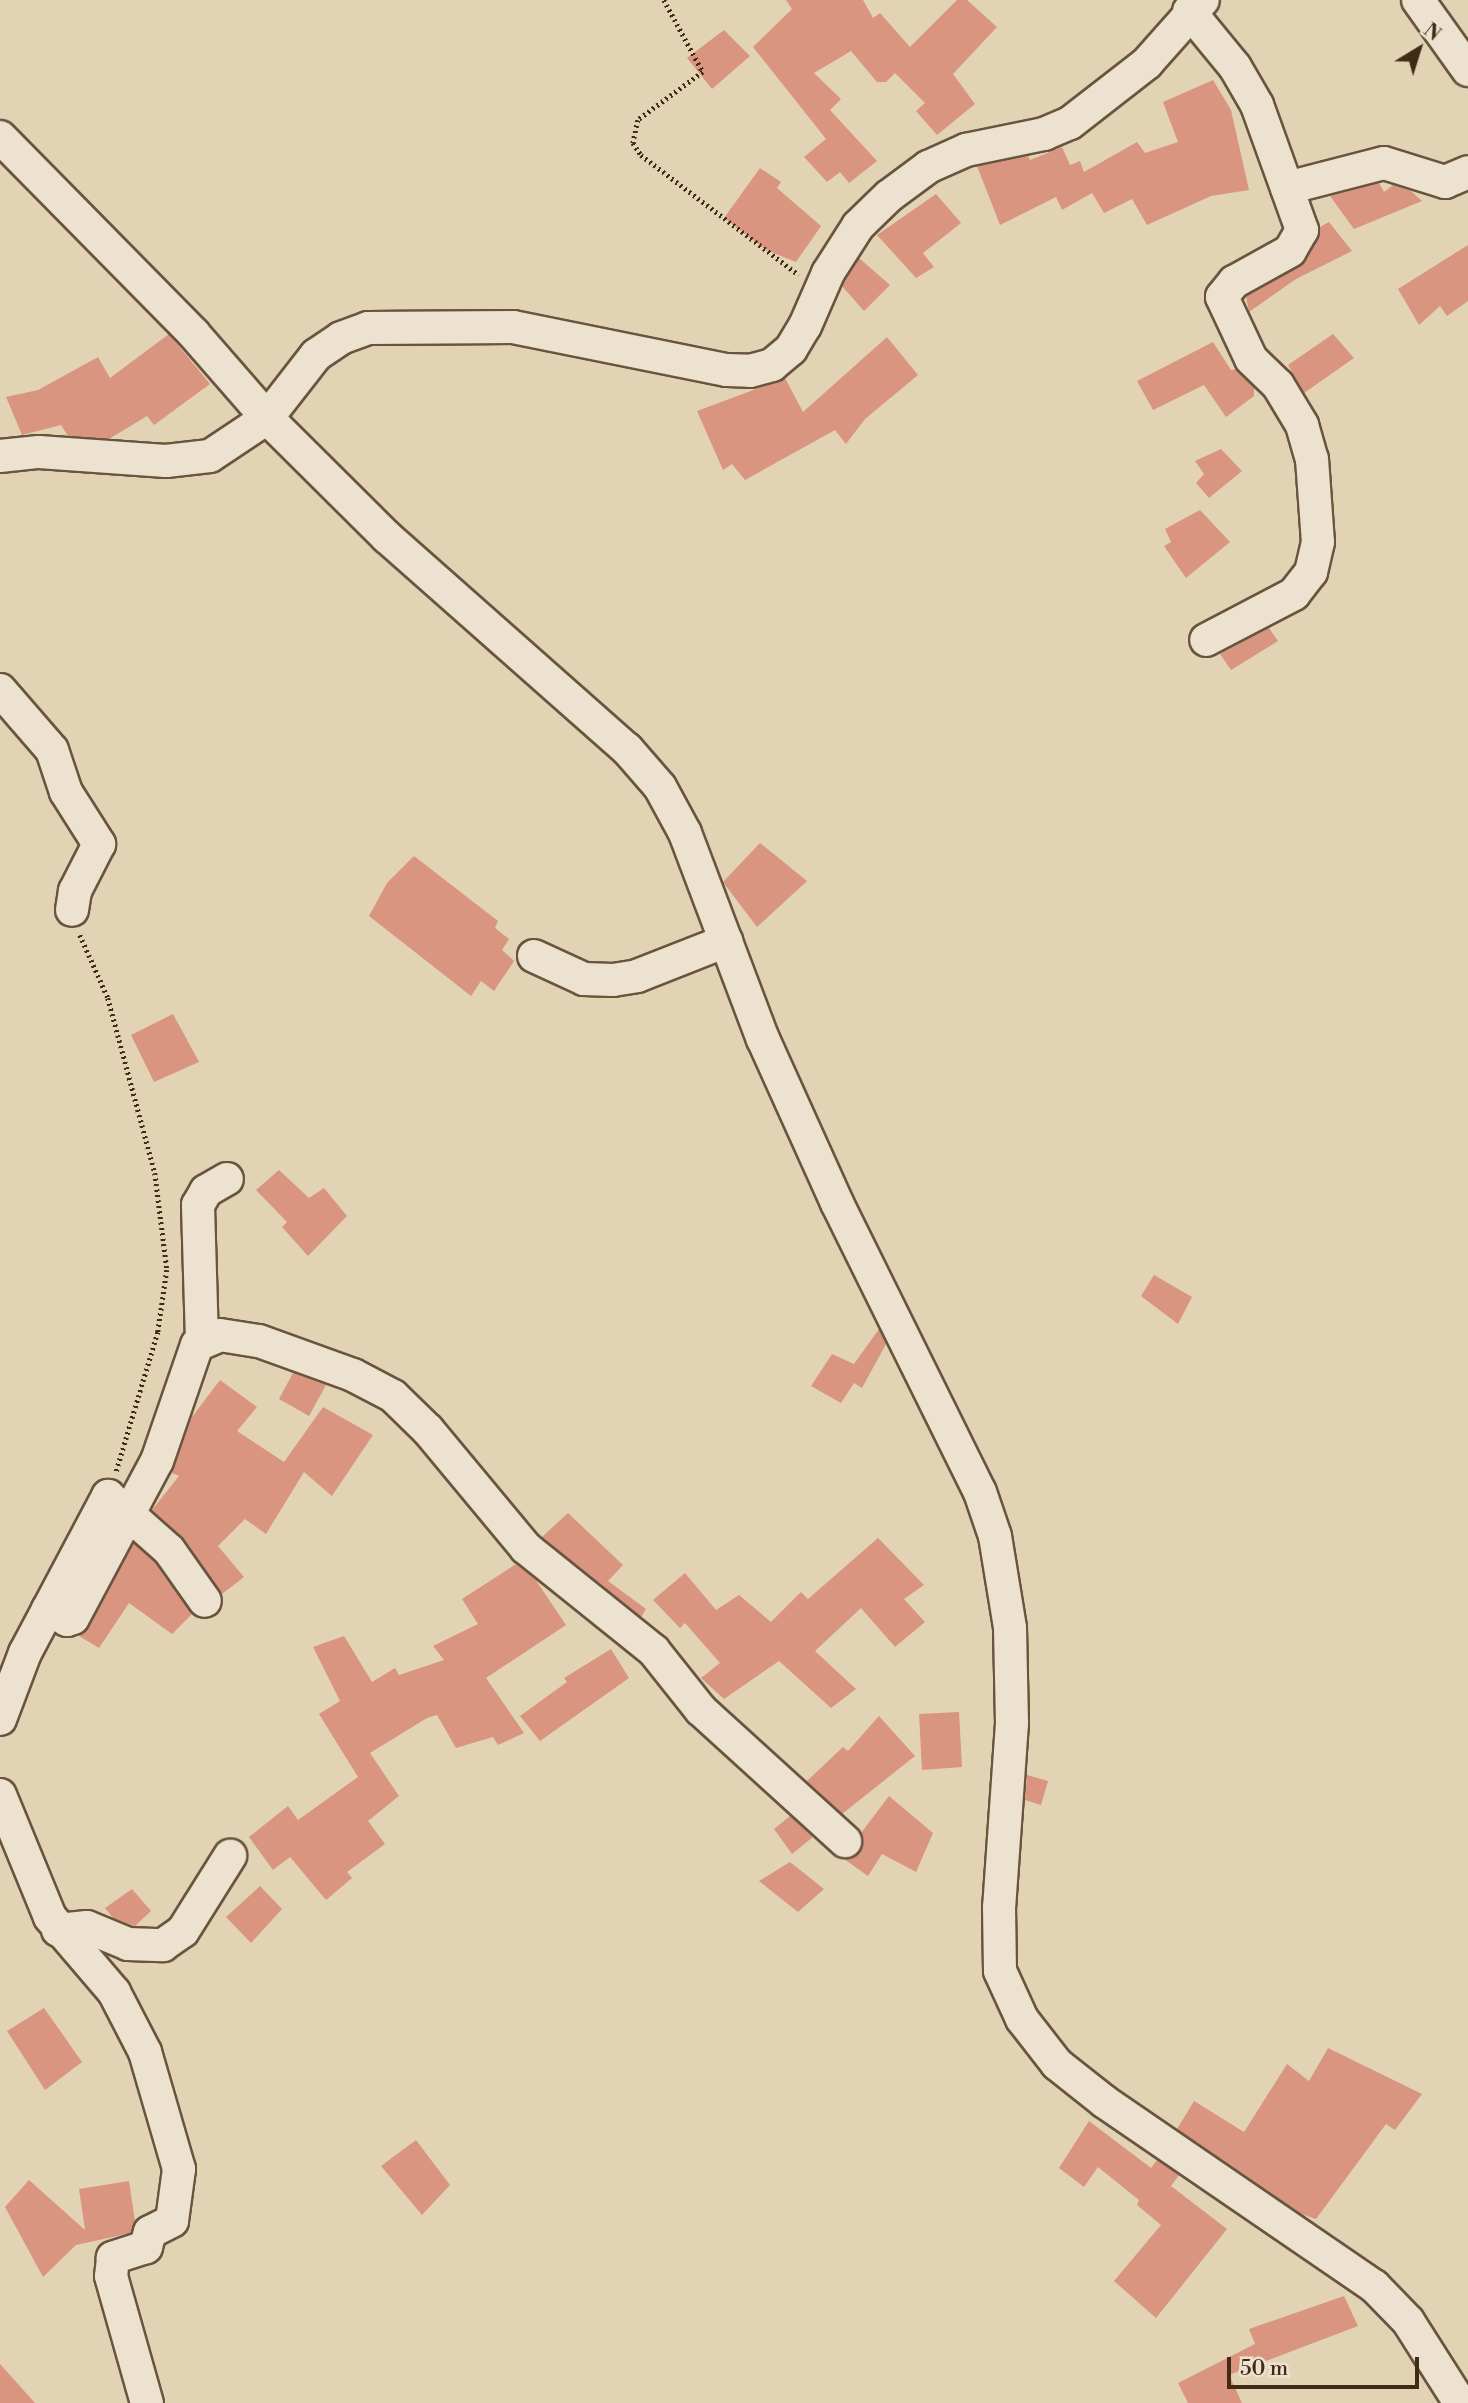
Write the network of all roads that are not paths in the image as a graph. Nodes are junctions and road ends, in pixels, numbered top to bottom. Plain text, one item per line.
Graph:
1 (1418, 0) edge
2 (1196, 6) edge
3 (1468, 70) edge
4 (0, 137) edge
5 (1468, 172) edge
6 (1287, 188) junction
7 (267, 418) junction
8 (0, 456) edge
9 (1206, 640) dead end
10 (0, 690) edge
11 (72, 911) road end
12 (726, 941) junction
13 (534, 957) dead end
14 (227, 1179) dead end
15 (202, 1341) junction
16 (119, 1504) junction
17 (205, 1601) dead end
18 (0, 1719) edge
19 (0, 1795) edge
20 (845, 1842) dead end
21 (230, 1856) dead end
22 (69, 1928) junction
23 (147, 2403) edge
24 (1461, 2403) edge

1 - 3 street
2 - 6 street
2 - 7 street
4 - 7 street
5 - 6 street
6 - 9 street
7 - 8 street
7 - 12 street
10 - 11 street
12 - 13 street
12 - 24 street
14 - 15 street
15 - 16 street
15 - 20 street
16 - 17 street
16 - 18 street
19 - 22 street
21 - 22 street
22 - 23 street

